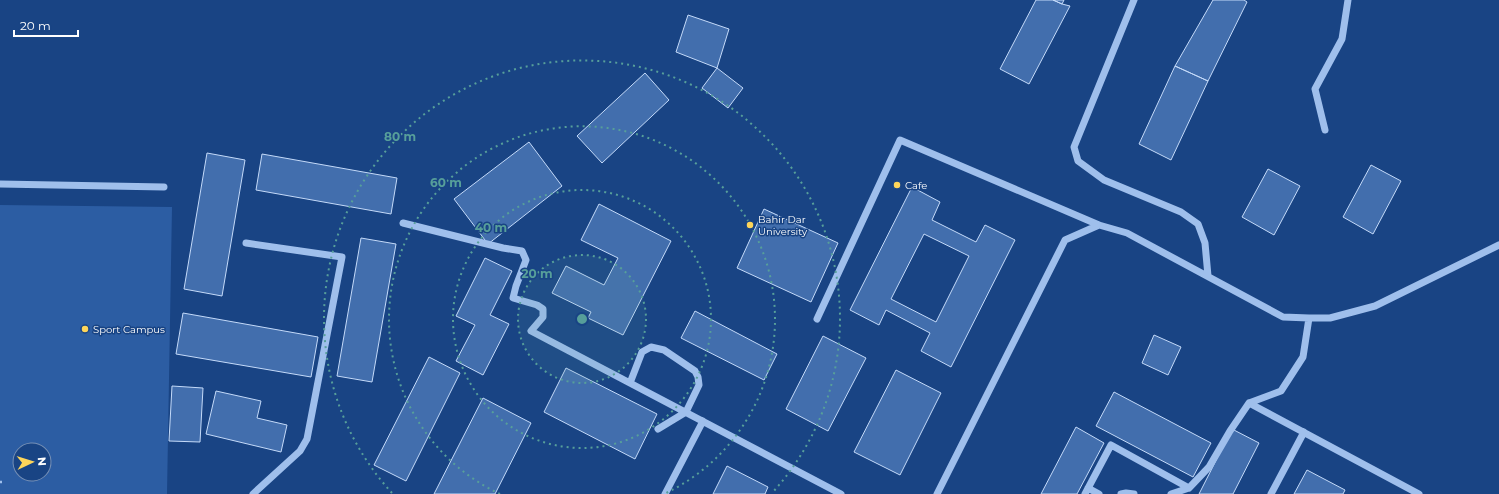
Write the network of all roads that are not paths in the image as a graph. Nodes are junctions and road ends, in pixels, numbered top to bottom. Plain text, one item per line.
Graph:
1 (1134, 0) edge
2 (1348, 0) edge
3 (1325, 130) dead end
4 (0, 184) edge
5 (164, 187) dead end
6 (403, 223) dead end
7 (1099, 225) junction
8 (246, 242) dead end
9 (1499, 245) edge
10 (1208, 276) junction
11 (1309, 318) junction
12 (817, 319) dead end
13 (630, 383) junction
14 (1249, 403) junction
15 (686, 412) junction
16 (703, 421) junction
17 (658, 428) dead end
18 (1304, 432) junction
19 (1189, 488) junction
20 (1087, 491) edge
21 (253, 494) edge
22 (664, 494) edge
23 (841, 494) edge
24 (937, 494) edge
25 (1099, 494) edge
26 (1121, 494) edge
27 (1134, 494) edge
28 (1171, 494) edge
29 (1271, 494) edge
30 (1419, 494) edge

1 - 10 lane
2 - 3 lane
4 - 5 lane
6 - 13 lane
7 - 10 lane
7 - 12 lane
7 - 24 lane
8 - 21 lane
9 - 11 lane
10 - 11 lane
11 - 14 lane
13 - 15 lane
13 - 15 lane
14 - 18 lane
14 - 19 lane
15 - 16 lane
15 - 17 lane
16 - 22 lane
16 - 23 lane
18 - 29 lane
18 - 30 lane
19 - 20 lane
19 - 28 lane
20 - 25 lane
26 - 27 lane

